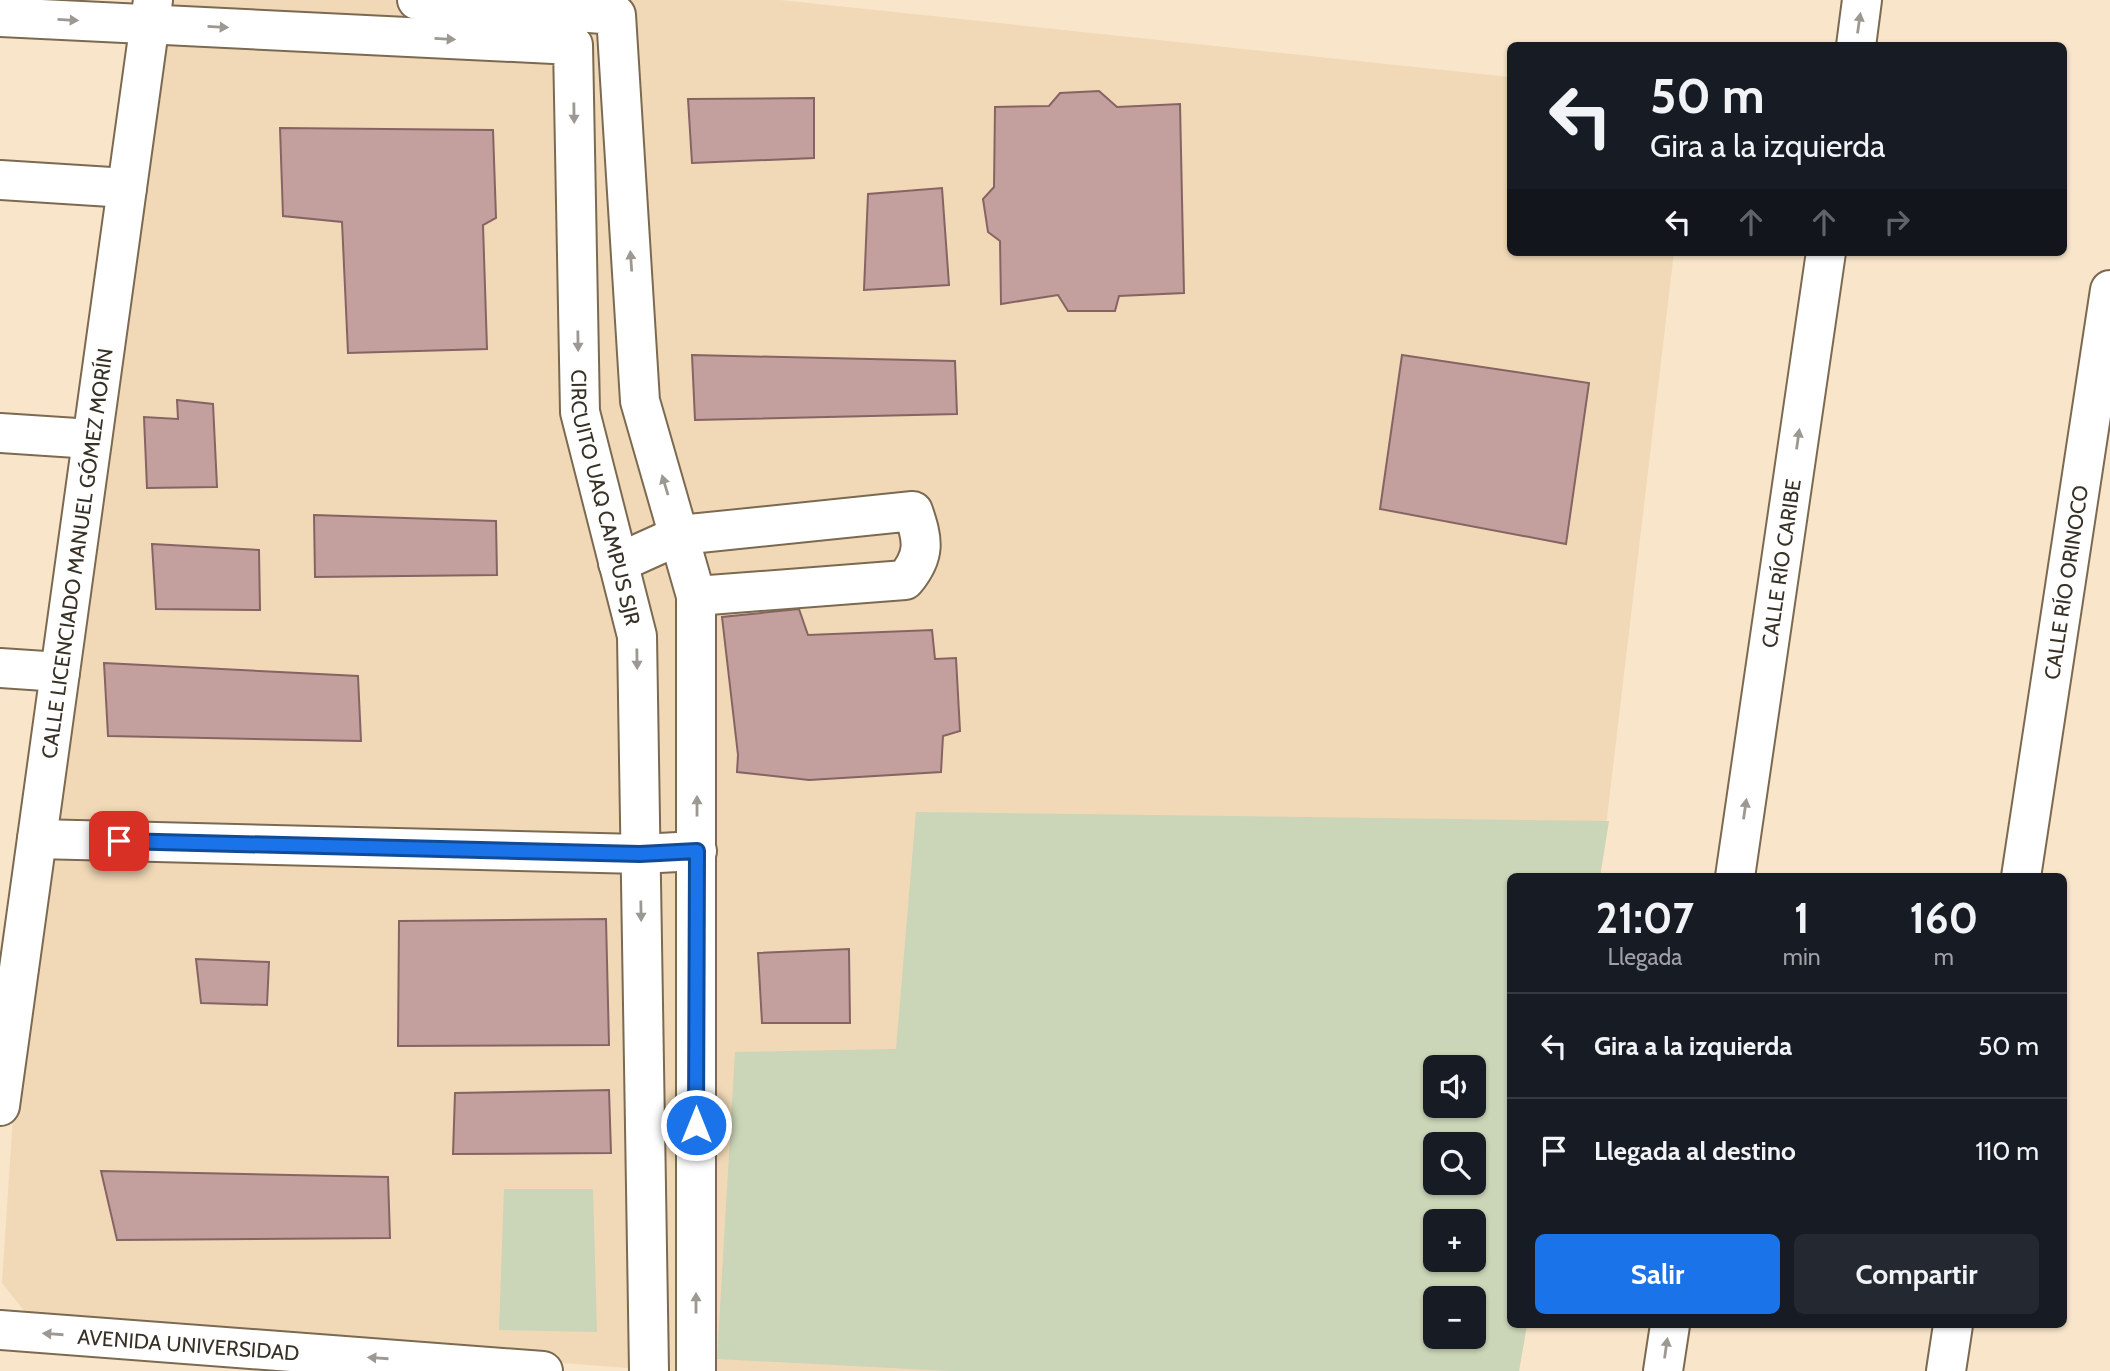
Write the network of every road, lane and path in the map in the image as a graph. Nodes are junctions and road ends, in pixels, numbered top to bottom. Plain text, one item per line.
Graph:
1 (417, 0) edge
2 (1862, 0) edge
3 (151, 12) edge
4 (0, 17) edge
5 (1857, 42) edge
6 (0, 180) edge
7 (127, 188) junction
8 (1825, 256) edge
9 (2110, 290) edge
10 (0, 433) edge
11 (92, 439) junction
12 (680, 535) junction
13 (618, 563) junction
14 (696, 596) junction
15 (0, 668) edge
16 (60, 672) junction
17 (37, 839) junction
18 (697, 851) junction
19 (640, 854) junction
20 (1736, 873) edge
21 (2022, 873) edge
22 (13, 918) edge
23 (0, 1106) edge
24 (1670, 1328) edge
25 (1953, 1328) edge
26 (0, 1330) edge
27 (462, 1367) edge
28 (543, 1371) edge
29 (649, 1371) edge
30 (696, 1371) edge
31 (1663, 1371) edge
32 (1946, 1371) edge

12 -> 1 street
5 -> 2 street
4 -> 3 street
3 - 7 street, CALLE LICENCIADO MANUEL GÓMEZ MORÍN
3 -> 13 street, CIRCUITO UAQ CAMPUS SJR
6 - 7 street
7 - 11 street, CALLE LICENCIADO MANUEL GÓMEZ MORÍN
20 -> 8 street, CALLE RÍO CARIBE
9 - 21 street, CALLE RÍO ORINOCO
10 - 11 street
11 - 16 street, CALLE LICENCIADO MANUEL GÓMEZ MORÍN
12 - 13 street
12 - 14 street
12 - 14 street
13 -> 19 street, CIRCUITO UAQ CAMPUS SJR
18 -> 14 street
15 - 16 street
16 - 17 street, CALLE LICENCIADO MANUEL GÓMEZ MORÍN
17 - 19 street
17 - 22 street, CALLE LICENCIADO MANUEL GÓMEZ MORÍN
18 - 19 street
30 -> 18 street
19 -> 29 street, CIRCUITO UAQ CAMPUS SJR
22 - 23 street, CALLE LICENCIADO MANUEL GÓMEZ MORÍN
31 -> 24 street
25 - 32 street
27 -> 26 street, AVENIDA UNIVERSIDAD
27 - 28 street, AVENIDA UNIVERSIDAD

